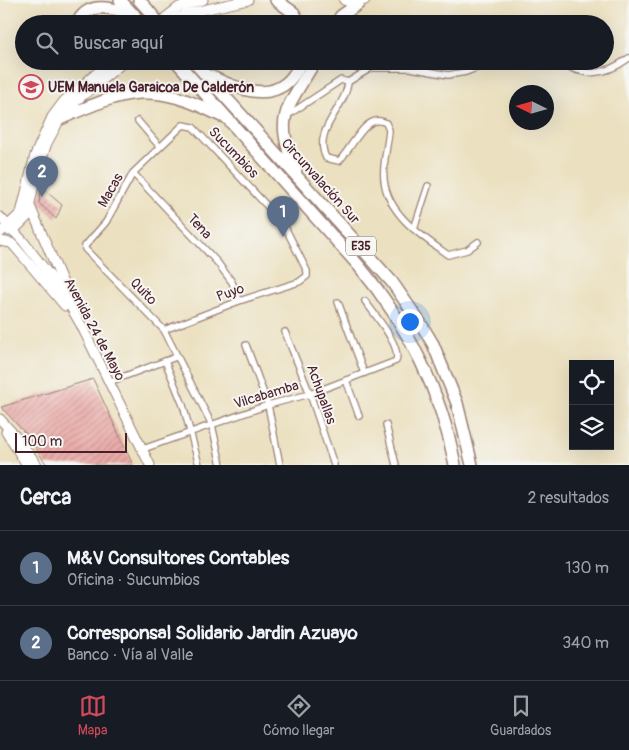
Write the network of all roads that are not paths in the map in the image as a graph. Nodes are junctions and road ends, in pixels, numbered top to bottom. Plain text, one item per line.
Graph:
1 (120, 0) edge
2 (138, 0) edge
3 (203, 0) edge
4 (248, 0) edge
5 (276, 0) edge
6 (344, 0) edge
7 (361, 2) edge
8 (82, 15) edge
9 (128, 15) edge
10 (134, 15) edge
11 (152, 15) edge
12 (170, 15) edge
13 (183, 15) edge
14 (295, 15) edge
15 (342, 15) edge
16 (629, 58) edge
17 (614, 65) edge
18 (101, 70) edge
19 (114, 70) edge
20 (184, 70) edge
21 (201, 70) edge
22 (295, 70) edge
23 (310, 70) edge
24 (368, 70) edge
25 (420, 70) edge
26 (471, 70) edge
27 (572, 70) edge
28 (604, 70) edge
29 (204, 73) junction
30 (348, 82) junction
31 (283, 117) junction
32 (60, 119) junction
33 (229, 120) junction
34 (138, 121) dead end
35 (183, 125) joint
36 (160, 147) junction
37 (133, 173) junction
38 (301, 180) junction
39 (428, 186) dead end
40 (30, 205) junction
41 (0, 217) edge
42 (5, 229) edge
43 (414, 229) junction
44 (0, 241) edge
45 (478, 242) dead end
46 (85, 249) joint
47 (305, 280) joint
48 (239, 301) junction
49 (365, 301) dead end
50 (338, 302) dead end
51 (81, 325) junction
52 (164, 330) junction
53 (285, 332) dead end
54 (246, 345) dead end
55 (176, 357) junction
56 (165, 361) junction
57 (364, 373) junction
58 (346, 380) junction
59 (108, 382) junction
60 (310, 394) junction
61 (268, 405) junction
62 (359, 416) dead end
63 (0, 419) edge
64 (0, 423) edge
65 (212, 425) junction
66 (386, 425) dead end
67 (191, 432) junction
68 (143, 449) junction
69 (27, 465) edge
70 (37, 465) edge
71 (150, 465) edge
72 (199, 465) edge
73 (220, 465) edge
74 (280, 465) edge
75 (334, 465) edge
76 (396, 465) edge
77 (455, 465) edge
78 (472, 465) edge

1 - 10 highway
2 - 11 highway, bridge
3 - 12 main road
4 - 13 main road
5 - 14 highway
6 - 7 main road
7 - 15 highway
8 - 9 highway
16 - 17 street
18 - 42 main road
19 - 32 main road
20 - 33 highway, Circunvalación Sur / E35
21 - 29 highway, Circunvalación Sur / E35
22 - 29 highway
23 - 31 highway
24 - 30 street
25 - 26 street
27 - 28 street
29 - 38 highway, Circunvalación Sur / E35
30 - 31 street
30 - 43 street
31 - 38 highway
32 - 33 highway
32 - 40 main road
33 - 77 highway, Circunvalación Sur / E35
34 - 36 street
35 - 36 street, Macas
35 - 47 street, Sucumbios
36 - 37 street, Macas
37 - 46 street, Macas
37 - 48 street, Tena
38 - 78 highway, Circunvalación Sur / E35
39 - 43 street
40 - 42 main road
40 - 51 main road
41 - 42 main road, Avenida 24 de Mayo
42 - 51 main road, Avenida 24 de Mayo
43 - 45 street
44 - 51 main road
46 - 52 street, Quito
47 - 48 street, Puyo
48 - 52 street, Puyo
49 - 57 street, Vilcabamba
50 - 57 street
51 - 59 main road, Avenida 24 de Mayo
52 - 55 street, Quito
53 - 60 street, Achupallas
54 - 61 street
55 - 56 street
55 - 65 street, Quito
56 - 59 street
56 - 67 street
57 - 58 street, Vilcabamba
58 - 60 street, Vilcabamba
58 - 62 street
59 - 68 main road, Avenida 24 de Mayo
60 - 61 street, Vilcabamba
60 - 75 street, Achupallas
61 - 65 street, Vilcabamba
61 - 74 street
63 - 70 main road
64 - 69 main road
65 - 67 street, Vilcabamba
65 - 73 street, Quito
66 - 76 street
67 - 68 street, Vilcabamba
67 - 72 street
68 - 71 main road, Avenida 24 de Mayo

